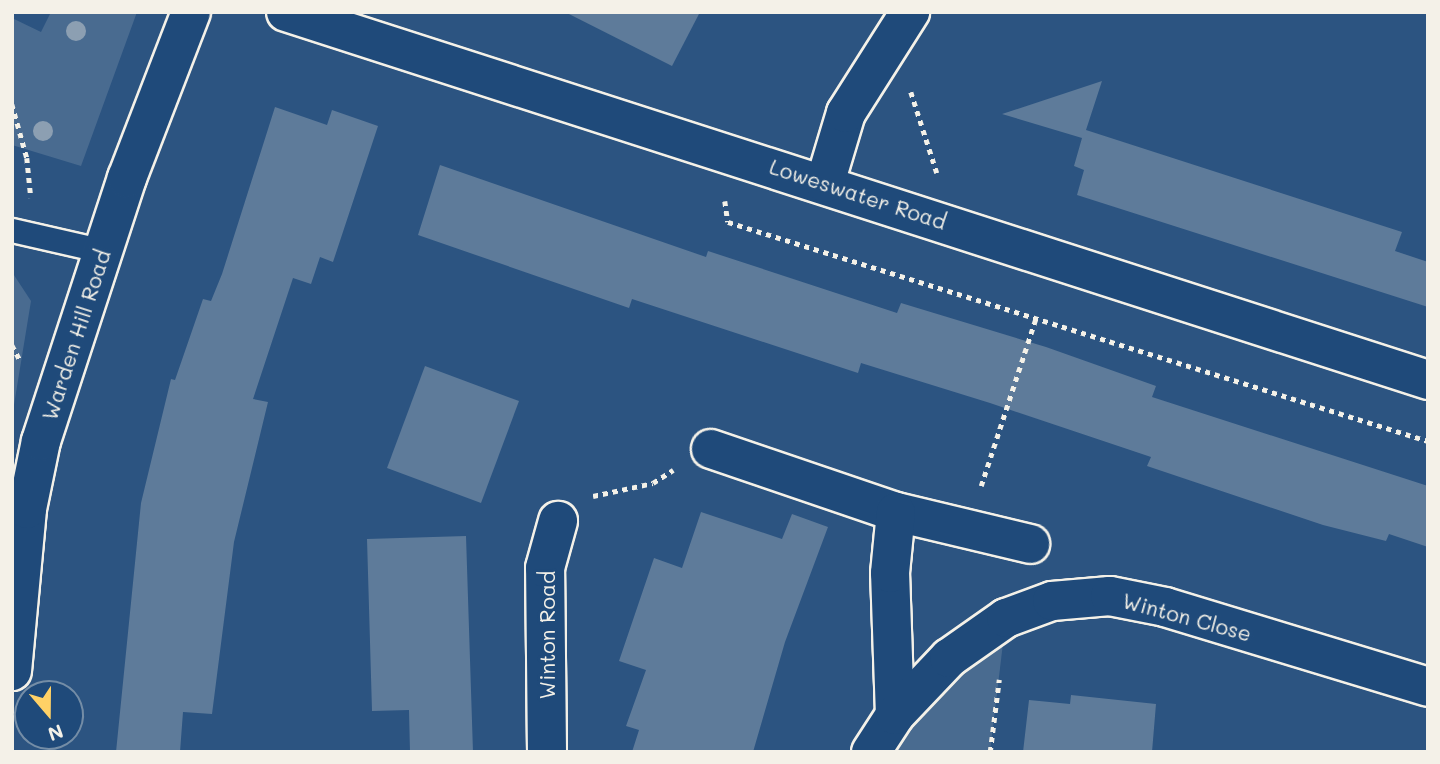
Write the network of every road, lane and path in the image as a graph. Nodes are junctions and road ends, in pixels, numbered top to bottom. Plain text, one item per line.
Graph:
1 (191, 12) edge
2 (286, 12) edge
3 (910, 12) edge
4 (883, 53) junction
5 (12, 104) edge
6 (740, 156) junction
7 (825, 183) junction
8 (939, 221) junction
9 (20, 231) edge
10 (104, 251) junction
11 (1036, 318) junction
12 (1428, 380) edge
13 (1428, 441) edge
14 (711, 449) joint
15 (896, 512) junction
16 (558, 521) joint
17 (966, 530) junction
18 (1030, 544) dead end
19 (15, 612) edge
20 (1006, 618) junction
21 (12, 671) edge
22 (1428, 687) edge
23 (895, 715) junction
24 (548, 752) edge
25 (871, 752) edge
26 (990, 752) edge

1 - 10 street, Warden Hill Road
2 - 6 street, Loweswater Road
3 - 4 street
4 - 7 street
4 - 8 path
5 - 9 path
6 - 7 street, Loweswater Road
6 - 11 path
7 - 8 street, Loweswater Road
8 - 12 street, Loweswater Road
9 - 10 lane
10 - 19 street, Warden Hill Road
11 - 13 path
11 - 17 path
14 - 15 street
14 - 16 path
15 - 17 street
15 - 23 street
16 - 24 street, Winton Road
17 - 18 street
19 - 21 street, Warden Hill Road
20 - 22 street, Winton Close
20 - 23 street, Winton Close
20 - 26 path
23 - 25 street, Winton Close

